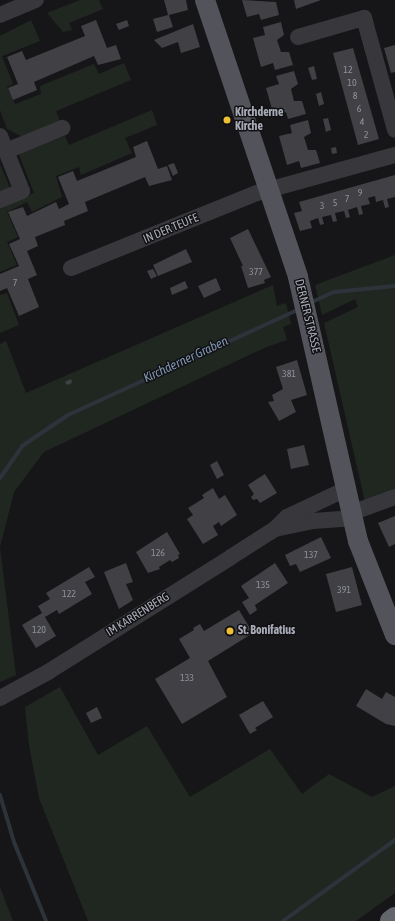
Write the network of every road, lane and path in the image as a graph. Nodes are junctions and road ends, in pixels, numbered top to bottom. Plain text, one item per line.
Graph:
1 (36, 0) edge
2 (206, 0) edge
3 (0, 15) edge
4 (298, 37) dead end
5 (62, 128) dead end
6 (395, 130) edge
7 (3, 144) edge
8 (395, 155) edge
9 (270, 189) junction
10 (0, 200) edge
11 (71, 268) dead end
12 (346, 489) junction
13 (395, 497) edge
14 (352, 516) junction
15 (275, 529) junction
16 (395, 635) edge
17 (0, 698) edge
18 (395, 918) edge
19 (391, 921) edge

1 - 3 street
2 - 9 main road, DERNER STRASSE
4 - 6 street
5 - 7 street
7 - 10 street
8 - 9 street, IN DER TEUFE
9 - 11 street, IN DER TEUFE
9 - 12 main road, DERNER STRASSE
12 - 14 main road, DERNER STRASSE
12 - 15 street, IM KARRENBERG
13 - 14 street, IM KARRENBERG
14 - 15 street, IM KARRENBERG
14 - 16 main road, DERNER STRASSE
15 - 17 street, IM KARRENBERG
18 - 19 highway

